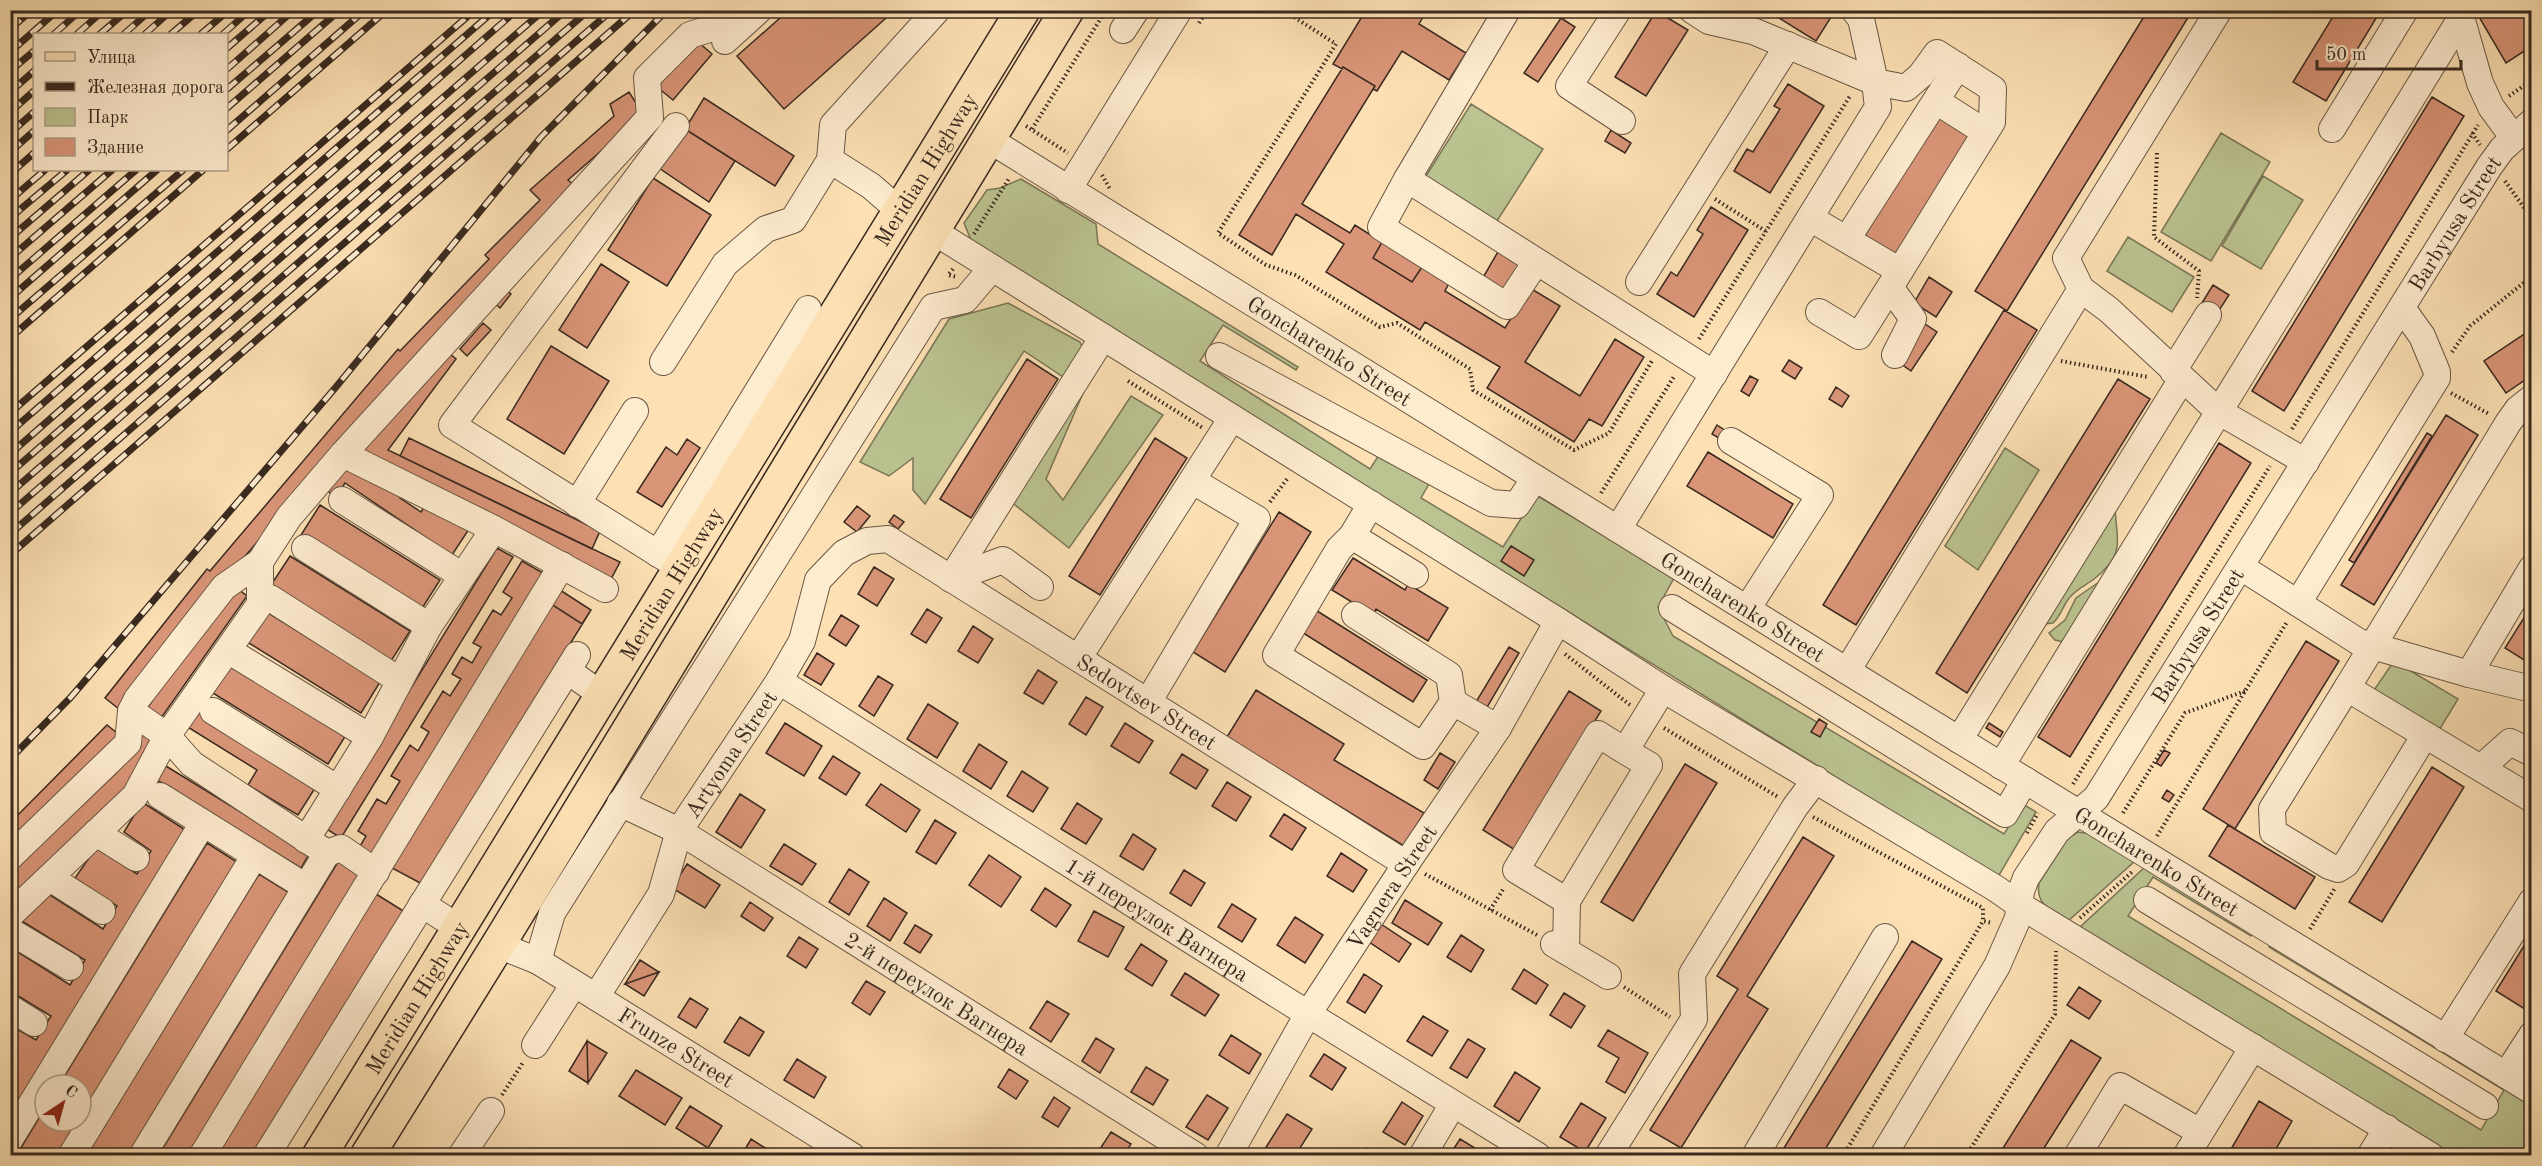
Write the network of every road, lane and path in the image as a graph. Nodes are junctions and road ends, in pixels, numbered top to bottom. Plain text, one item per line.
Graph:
1 (729, 10) edge
2 (759, 10) edge
3 (937, 10) edge
4 (1023, 10) edge
5 (1067, 10) edge
6 (1106, 10) edge
7 (1179, 10) edge
8 (1283, 10) edge
9 (1507, 10) edge
10 (1618, 10) edge
11 (1692, 10) edge
12 (1854, 10) edge
13 (2219, 10) edge
14 (2405, 10) edge
15 (2460, 14) edge
16 (725, 41) dead end
17 (1788, 45) junction
18 (1958, 66) junction
19 (1869, 80) junction
20 (2532, 80) edge
21 (1936, 100) junction
22 (2491, 107) junction
23 (956, 120) junction
24 (1622, 121) dead end
25 (676, 126) dead end
26 (1032, 129) dead end
27 (2332, 129) dead end
28 (2522, 130) edge
29 (1985, 132) junction
30 (988, 139) junction
31 (2140, 140) junction
32 (830, 160) junction
33 (1407, 179) junction
34 (1698, 188) junction
35 (1068, 190) junction
36 (901, 212) junction
37 (1810, 218) junction
38 (933, 231) junction
39 (1767, 232) junction
40 (1847, 239) junction
41 (1536, 262) junction
42 (992, 268) junction
43 (2532, 276) edge
44 (1895, 279) junction
45 (1639, 282) dead end
46 (2081, 289) junction
47 (2402, 308) junction
48 (808, 309) dead end
49 (1820, 312) dead end
50 (2201, 326) joint
51 (1103, 338) junction
52 (1663, 344) junction
53 (1895, 355) dead end
54 (1219, 356) dead end
55 (1687, 357) junction
56 (2040, 357) junction
57 (663, 362) dead end
58 (1714, 374) junction
59 (2178, 378) junction
60 (2436, 378) junction
61 (2532, 398) edge
62 (635, 411) dead end
63 (2218, 411) junction
64 (1232, 418) junction
65 (2508, 423) junction
66 (1731, 441) dead end
67 (2281, 448) junction
68 (343, 454) junction
69 (2306, 462) junction
70 (1535, 478) junction
71 (1287, 479) dead end
72 (1193, 481) junction
73 (1600, 494) dead end
74 (342, 500) dead end
75 (578, 504) junction
76 (1371, 504) junction
77 (1257, 519) junction
78 (494, 529) junction
79 (1618, 529) junction
80 (1352, 536) junction
81 (888, 539) joint
82 (305, 548) dead end
83 (669, 561) junction
84 (260, 562) junction
85 (562, 565) junction
86 (2241, 567) junction
87 (2532, 568) edge
88 (461, 575) junction
89 (1415, 575) dead end
90 (951, 579) junction
91 (1040, 587) dead end
92 (605, 589) dead end
93 (270, 598) dead end
94 (2298, 603) junction
95 (1672, 608) dead end
96 (1747, 609) junction
97 (1355, 615) dead end
98 (1558, 621) junction
99 (429, 626) junction
100 (2372, 646) junction
101 (239, 657) dead end
102 (1079, 657) junction
103 (1847, 671) junction
104 (2469, 674) junction
105 (399, 680) junction
106 (779, 681) junction
107 (2347, 688) junction
108 (2532, 688) edge
109 (1663, 689) junction
110 (2245, 691) junction
111 (602, 695) junction
112 (1148, 702) junction
113 (1453, 702) junction
114 (131, 711) junction
115 (213, 711) dead end
116 (1498, 729) junction
117 (2425, 735) junction
118 (167, 736) junction
119 (370, 737) junction
120 (1959, 740) junction
121 (1625, 751) junction
122 (2532, 753) edge
123 (2001, 766) junction
124 (2481, 768) junction
125 (1816, 778) junction
126 (2025, 780) junction
127 (2073, 784) dead end
128 (338, 789) junction
129 (160, 795) dead end
130 (2532, 799) edge
131 (620, 803) junction
132 (2123, 813) dead end
133 (2079, 814) junction
134 (204, 823) junction
135 (680, 831) junction
136 (96, 833) junction
137 (316, 846) junction
138 (255, 855) junction
139 (2146, 855) junction
140 (10, 857) edge
141 (136, 858) dead end
142 (1406, 864) junction
143 (2338, 869) junction
144 (376, 873) junction
145 (50, 878) junction
146 (306, 887) junction
147 (2147, 900) dead end
148 (1567, 901) junction
149 (2532, 901) edge
150 (422, 904) junction
151 (2021, 906) junction
152 (102, 911) dead end
153 (10, 915) edge
154 (1983, 921) dead end
155 (459, 928) junction
156 (2267, 929) junction
157 (2310, 929) dead end
158 (10, 931) edge
159 (2067, 932) junction
160 (1885, 937) dead end
161 (498, 945) junction
162 (1560, 948) junction
163 (538, 961) junction
164 (2248, 961) junction
165 (70, 967) dead end
166 (1608, 976) joint
167 (574, 984) junction
168 (596, 997) junction
169 (10, 1008) edge
170 (1308, 1014) junction
171 (34, 1023) dead end
172 (1688, 1029) junction
173 (2532, 1035) edge
174 (2445, 1039) junction
175 (535, 1045) joint
176 (2253, 1047) junction
177 (2506, 1075) junction
178 (2532, 1091) edge
179 (1453, 1104) junction
180 (2485, 1106) dead end
181 (491, 1111) joint
182 (2387, 1128) junction
183 (2200, 1132) junction
184 (10, 1139) edge
185 (378, 1152) edge
186 (269, 1154) edge
187 (71, 1155) edge
188 (142, 1155) edge
189 (202, 1155) edge
190 (319, 1155) edge
191 (461, 1155) edge
192 (852, 1155) edge
193 (1196, 1155) edge
194 (1228, 1155) edge
195 (1422, 1155) edge
196 (1538, 1155) edge
197 (1608, 1155) edge
198 (1755, 1155) edge
199 (1843, 1155) edge
200 (1883, 1155) edge
201 (1966, 1155) edge
202 (2076, 1155) edge
203 (2187, 1155) edge
204 (2370, 1155) edge
205 (2431, 1155) edge

1 - 68 street
2 - 16 street
3 - 32 street
4 - 23 main road, Meridian Highway
5 - 30 main road, Meridian Highway
6 - 26 path
7 - 35 street
8 - 52 path
9 - 33 street
10 - 24 street
11 - 17 street
12 - 19 street
13 - 31 street
14 - 27 street
15 - 22 street
15 - 63 street
17 - 19 street
17 - 34 street
18 - 19 street
18 - 21 street
18 - 29 street
19 - 37 street
19 - 39 path
20 - 22 path
21 - 29 street
21 - 40 street
22 - 28 street
22 - 67 path
23 - 30 main road, Goncharenko Street
23 - 36 main road, Meridian Highway
25 - 75 street
28 - 47 street, Barbyusa Street
29 - 44 street
30 - 35 street, Goncharenko Street
30 - 38 main road, Meridian Highway
31 - 46 street
31 - 50 path
32 - 36 street
32 - 57 street
33 - 41 street
33 - 41 street
34 - 39 path
34 - 45 street
35 - 70 street, Goncharenko Street
36 - 38 main road
36 - 83 main road, Meridian Highway
37 - 40 street
37 - 58 street
38 - 42 street
38 - 161 main road, Meridian Highway
39 - 55 path
40 - 44 street
41 - 52 street
42 - 51 street
42 - 131 street
43 - 60 path
44 - 49 street
44 - 53 street
46 - 56 street
46 - 59 street
47 - 60 street
47 - 69 street, Barbyusa Street
48 - 83 street
50 - 59 street
51 - 64 street
51 - 90 street
52 - 55 street
54 - 70 street
55 - 58 street
55 - 73 path
56 - 59 path
56 - 103 street
58 - 79 street
59 - 63 street
59 - 120 street
60 - 65 path
60 - 94 street
61 - 65 street
62 - 75 street
63 - 67 street
63 - 123 street
64 - 72 street
64 - 76 street
65 - 100 street
66 - 96 street
67 - 69 street
67 - 127 path
68 - 78 street
68 - 84 street
69 - 86 street, Barbyusa Street
70 - 79 street, Goncharenko Street
71 - 77 path
72 - 77 street
72 - 102 street
74 - 88 street
75 - 83 street
76 - 80 street
76 - 98 street
77 - 112 street
78 - 85 street
78 - 88 street
79 - 96 street, Goncharenko Street
80 - 89 street
80 - 113 street
81 - 90 street, Sedovtsev Street
81 - 106 street, Artyoma Street
82 - 99 street
83 - 111 main road, Meridian Highway
84 - 114 street
84 - 118 street
85 - 92 street
85 - 144 street
86 - 94 street
86 - 133 street, Barbyusa Street
87 - 104 street
88 - 99 street
90 - 91 street
90 - 102 street, Sedovtsev Street
93 - 105 street
94 - 100 street
94 - 110 path
95 - 126 street
96 - 103 street, Goncharenko Street
97 - 113 street
98 - 109 street
98 - 116 street, Vagnera Street
99 - 105 street
100 - 104 street
100 - 107 street
101 - 119 street
102 - 112 street, Sedovtsev Street
103 - 120 street, Goncharenko Street
104 - 108 street
105 - 119 street
106 - 135 street, Artyoma Street
106 - 170 street, 1-й переулок Вагнера
107 - 117 street
107 - 143 street
109 - 121 street
109 - 125 street
110 - 132 path
110 - 139 path
111 - 150 street
111 - 155 main road, Meridian Highway
112 - 142 street, Sedovtsev Street
113 - 116 street
114 - 118 street
114 - 140 street
115 - 128 street
116 - 142 street, Vagnera Street
117 - 124 street
117 - 143 street
118 - 136 street
118 - 137 street
119 - 128 street
120 - 123 street, Goncharenko Street
121 - 148 street
121 - 148 street
122 - 124 street
123 - 126 street, Goncharenko Street
124 - 130 street
125 - 151 street
125 - 172 street
126 - 133 street, Goncharenko Street
128 - 137 street
129 - 134 street
131 - 135 street, 2-й переулок Вагнера
131 - 163 street
133 - 139 street, Goncharenko Street
133 - 151 street, Barbyusa Street
134 - 138 street
134 - 184 street
135 - 168 street, Artyoma Street
135 - 193 street, 2-й переулок Вагнера
136 - 141 street
136 - 145 street
137 - 144 street
137 - 146 street
138 - 146 street
138 - 187 street
139 - 156 street, Goncharenko Street
139 - 159 path
142 - 162 path
142 - 170 street, Vagnera Street
143 - 157 path
144 - 189 street
145 - 152 street
145 - 153 street
146 - 188 street
147 - 164 street
148 - 162 street
149 - 174 street
150 - 155 street
150 - 186 street
151 - 159 street
151 - 200 street, Barbyusa Street
154 - 199 path
155 - 190 main road, Meridian Highway
156 - 164 street
156 - 174 street, Goncharenko Street
158 - 165 street
159 - 176 street
159 - 201 path
160 - 198 street
161 - 163 street, Frunze Street
161 - 185 main road, Meridian Highway
162 - 166 street
163 - 167 street, Frunze Street
164 - 180 street
166 - 172 path
167 - 168 street, Frunze Street
167 - 175 street
168 - 192 street, Frunze Street
169 - 171 street
170 - 179 street, 1-й переулок Вагнера
170 - 194 street, Vagnera Street
172 - 197 street
173 - 177 street
174 - 177 street, Goncharenko Street
175 - 181 path
176 - 182 street
176 - 183 street
177 - 178 street, Goncharenko Street
179 - 195 street
179 - 196 street, 1-й переулок Вагнера
181 - 191 street
182 - 204 street
182 - 205 street
183 - 202 street
183 - 203 street

